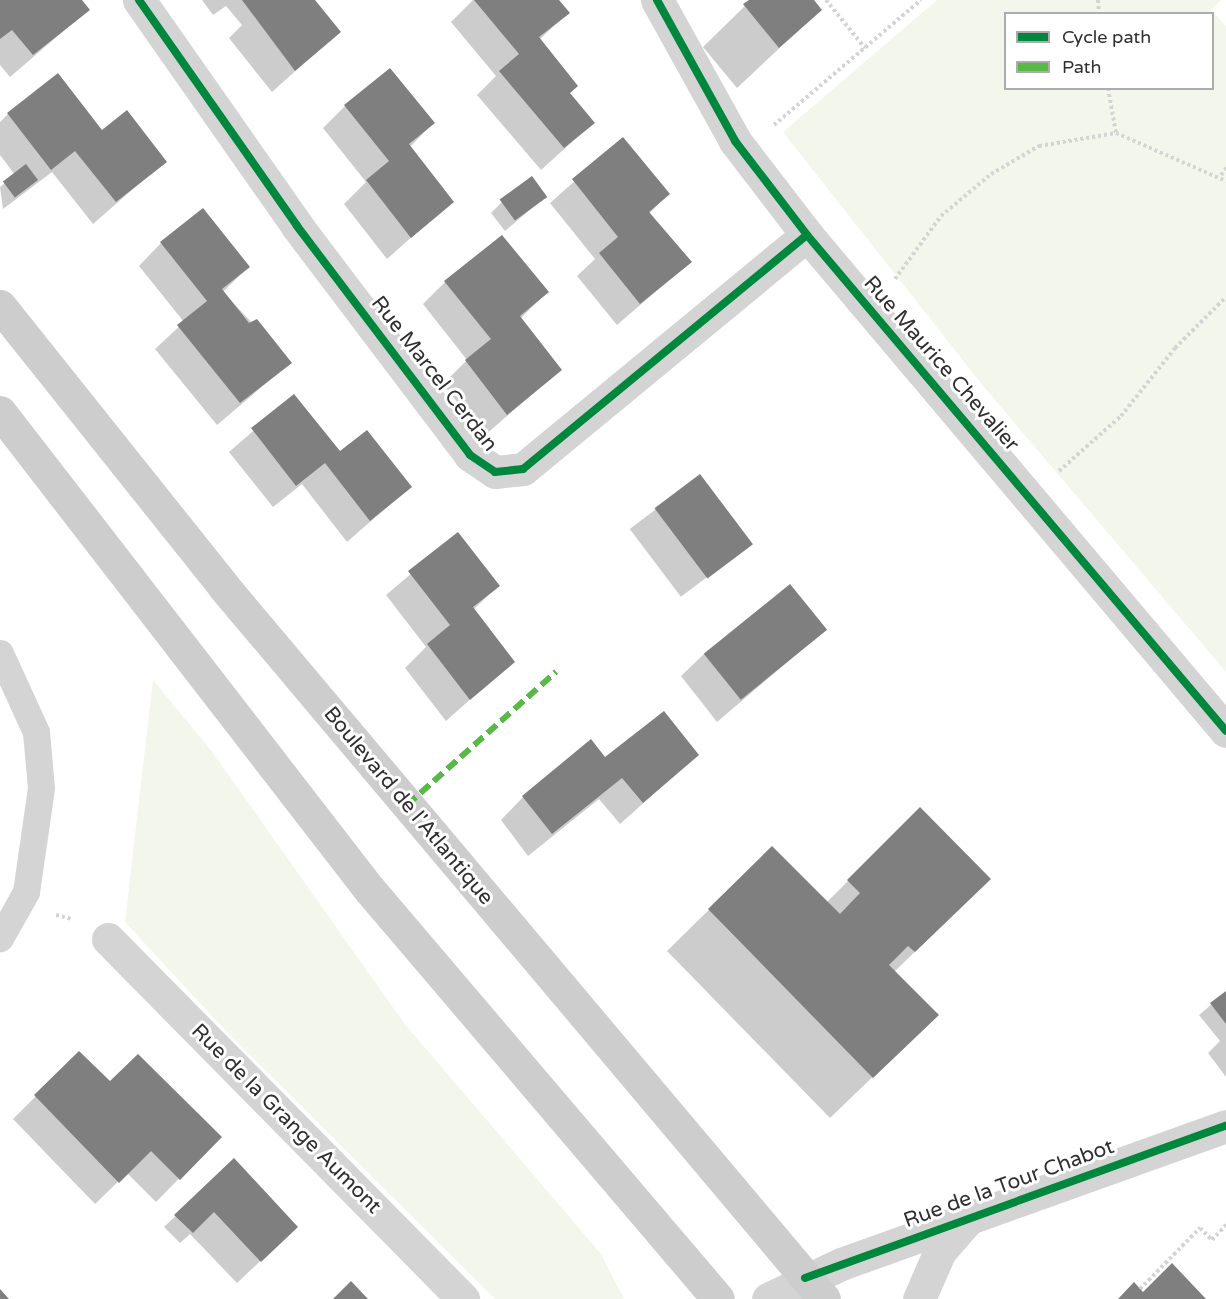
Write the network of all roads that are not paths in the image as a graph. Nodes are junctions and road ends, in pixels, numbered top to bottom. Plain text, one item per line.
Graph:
1 (139, 0) edge
2 (657, 0) edge
3 (807, 235) junction
4 (0, 306) edge
5 (0, 412) edge
6 (0, 652) edge
7 (1226, 731) edge
8 (0, 938) edge
9 (108, 939) road end
10 (1226, 1126) edge
11 (971, 1217) junction
12 (814, 1289) edge
13 (463, 1299) edge
14 (718, 1299) edge
15 (768, 1299) edge
16 (919, 1299) edge

1 - 3 street, Rue Marcel Cerdan
2 - 3 street, Rue Maurice Chevalier
3 - 7 street, Rue Maurice Chevalier
4 - 12 main road, Boulevard de l'Atlantique
5 - 14 main road
6 - 8 lane
9 - 13 street, Rue de la Grange Aumont
10 - 11 street, Rue de la Tour Chabot
11 - 12 street, Rue de la Tour Chabot
11 - 16 street
12 - 15 street, Rue de la Tour Chabot

